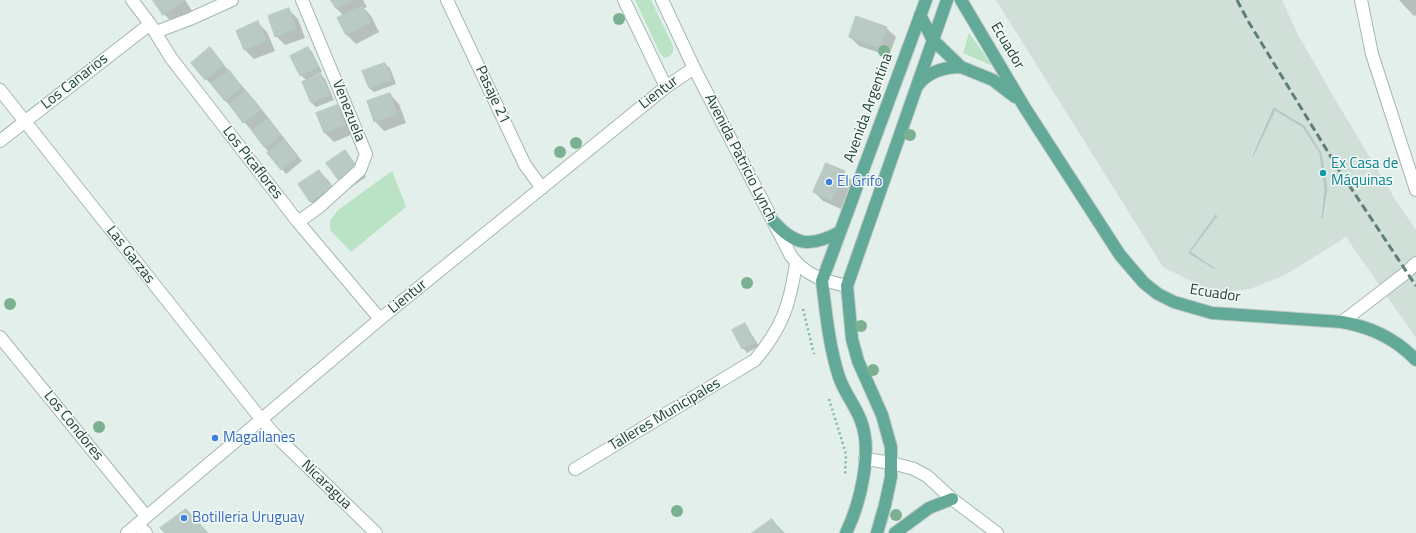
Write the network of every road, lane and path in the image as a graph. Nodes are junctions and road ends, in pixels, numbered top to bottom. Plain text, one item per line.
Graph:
1 (132, 0) edge
2 (232, 0) edge
3 (302, 0) edge
4 (447, 0) edge
5 (624, 0) edge
6 (662, 0) edge
7 (926, 0) edge
8 (947, 0) edge
9 (961, 0) edge
10 (1361, 0) edge
11 (920, 16) junction
12 (153, 28) junction
13 (933, 40) junction
14 (961, 67) junction
15 (694, 68) junction
16 (666, 87) junction
17 (0, 90) edge
18 (915, 90) junction
19 (1025, 108) junction
20 (24, 121) junction
21 (0, 141) edge
22 (542, 188) junction
23 (1416, 190) edge
24 (773, 221) junction
25 (298, 222) junction
26 (840, 232) junction
27 (796, 263) junction
28 (1416, 264) edge
29 (822, 281) junction
30 (847, 286) junction
31 (380, 320) junction
32 (1342, 322) junction
33 (0, 337) edge
34 (1416, 360) edge
35 (261, 419) junction
36 (865, 459) junction
37 (892, 463) junction
38 (575, 469) dead end
39 (952, 499) junction
40 (146, 516) junction
41 (141, 529) edge
42 (127, 533) edge
43 (376, 533) edge
44 (846, 533) edge
45 (877, 533) edge
46 (895, 533) edge
47 (997, 533) edge

1 - 12 street, Los Picaflores
2 - 12 street, Los Canarios
3 - 25 street, Venezuela
4 - 22 street, Pasaje 21
5 - 16 street
6 - 15 street, Avenida Patricio Lynch
7 - 11 main road
8 - 13 main road
9 - 19 main road, Ecuador
10 - 23 street
11 - 13 main road, Ecuador
11 - 26 main road, Avenida Argentina
12 - 20 street, Los Canarios
12 - 25 street, Los Picaflores
13 - 14 main road, Ecuador
13 - 18 main road
14 - 18 main road
14 - 19 main road, Ecuador
15 - 16 street, Lientur
15 - 24 street, Avenida Patricio Lynch
16 - 22 street, Lientur
17 - 20 street, Las Garzas
18 - 30 main road
19 - 32 main road, Ecuador
20 - 21 street, Los Canarios
20 - 35 street, Las Garzas
22 - 31 street, Lientur
24 - 26 main road
24 - 27 street, Avenida Patricio Lynch
25 - 31 street, Los Picaflores
26 - 29 main road, Avenida Argentina
27 - 29 street, Avenida Patricio Lynch
27 - 38 street, Talleres Municipales
28 - 32 street
29 - 30 street, Avenida Patricio Lynch
29 - 36 main road, Avenida Argentina
30 - 37 main road
31 - 35 street, Lientur
32 - 34 main road, Ecuador
33 - 40 street, Los Condores
35 - 40 street, Lientur
35 - 43 street, Nicaragua
36 - 37 street
36 - 44 main road, Avenida Argentina
37 - 39 street
37 - 45 main road
39 - 46 main road
39 - 47 street
40 - 41 street, Lientur
41 - 42 street, Lientur

